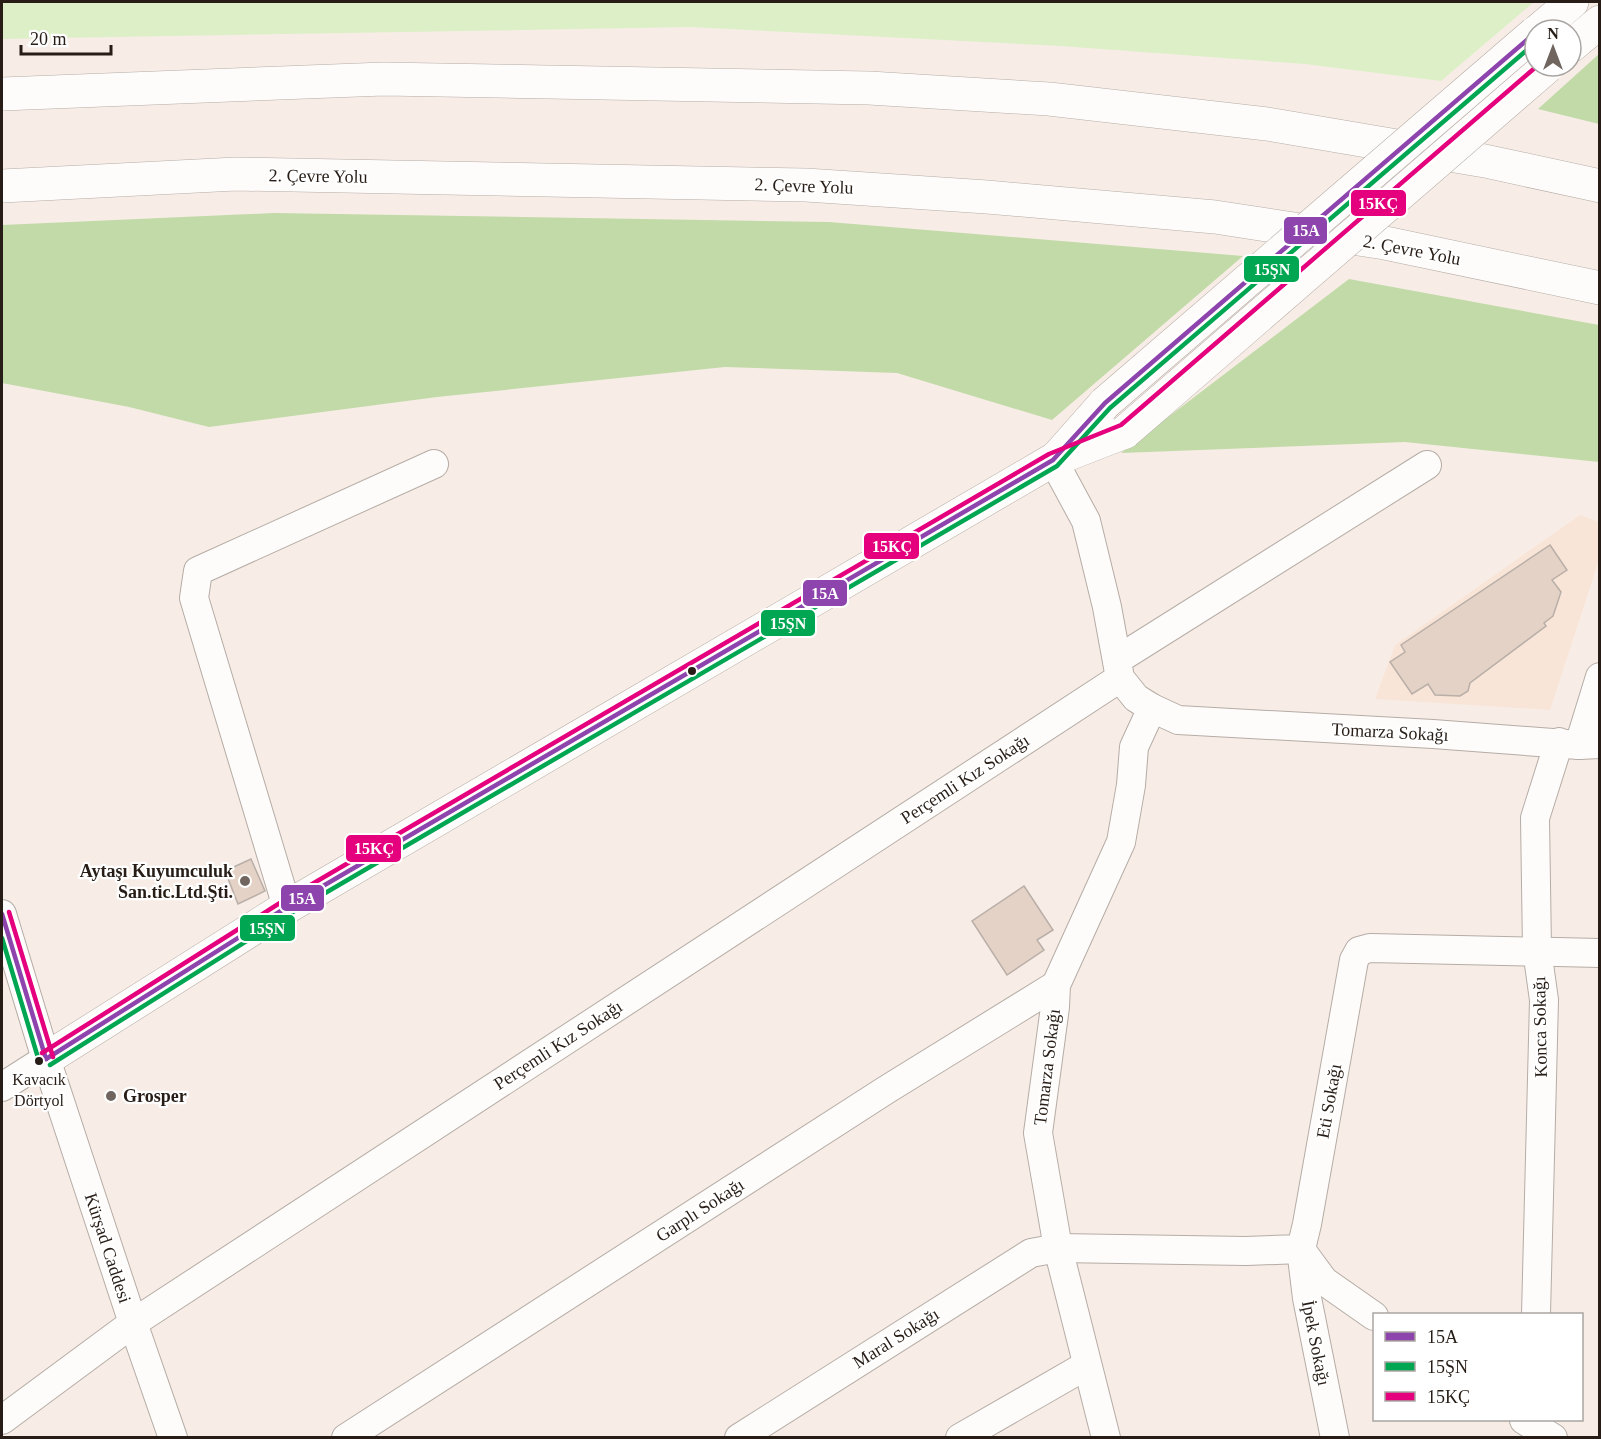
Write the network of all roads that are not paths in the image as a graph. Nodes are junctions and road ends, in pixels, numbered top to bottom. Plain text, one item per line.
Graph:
1 (1523, 44) edge
2 (1534, 78) edge
3 (2, 94) edge
4 (2, 186) edge
5 (1599, 186) edge
6 (1599, 288) edge
7 (1053, 460) junction
8 (434, 464) dead end
9 (1427, 465) dead end
10 (1118, 669) junction
11 (1599, 676) edge
12 (1152, 708) junction
13 (1579, 744) edge
14 (287, 907) junction
15 (4, 928) edge
16 (1537, 950) junction
17 (1599, 952) edge
18 (1056, 985) junction
19 (46, 1059) junction
20 (2, 1087) edge
21 (1058, 1248) junction
22 (1301, 1249) junction
23 (1536, 1313) edge
24 (1373, 1315) edge
25 (133, 1323) junction
26 (1087, 1365) junction
27 (2, 1420) edge
28 (172, 1437) edge
29 (346, 1437) edge
30 (739, 1437) edge
31 (960, 1437) edge
32 (1106, 1437) edge
33 (1335, 1437) edge

1 - 7 main road, bridge
2 - 7 main road, bridge
3 - 5 main road
4 - 6 main road, 2. Çevre Yolu
7 - 10 street
7 - 14 main road
8 - 14 street
9 - 10 street, Perçemli Kız Sokağı
10 - 12 street, Tomarza Sokağı
10 - 25 street, Perçemli Kız Sokağı
11 - 13 street, Konca Sokağı
12 - 13 street, Tomarza Sokağı
12 - 18 street, Tomarza Sokağı
13 - 16 street, Konca Sokağı
14 - 19 main road
15 - 19 street, Kürşad Caddesi
16 - 17 street, Eti Sokağı
16 - 22 street, Eti Sokağı
16 - 23 street, Konca Sokağı
18 - 21 street, Tomarza Sokağı
18 - 29 street, Garplı Sokağı
19 - 20 street
19 - 25 street, Kürşad Caddesi
21 - 22 street
21 - 26 street, Tomarza Sokağı
21 - 30 street, Maral Sokağı
22 - 24 street
22 - 33 street, İpek Sokağı
25 - 27 street, Perçemli Kız Sokağı
25 - 28 street, Kürşad Caddesi
26 - 31 street
26 - 32 street, Tomarza Sokağı

